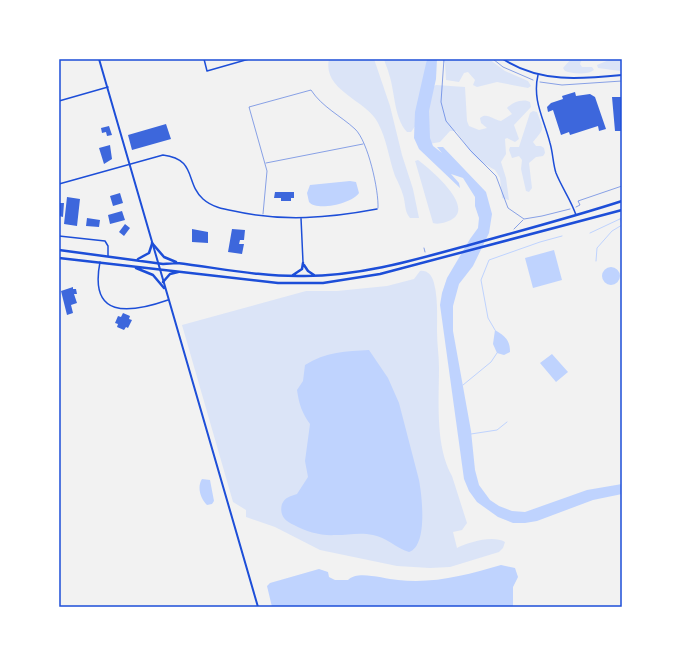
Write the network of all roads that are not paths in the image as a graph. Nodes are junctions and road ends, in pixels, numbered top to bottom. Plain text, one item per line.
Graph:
1 (99, 59) edge
2 (204, 59) edge
3 (249, 59) edge
4 (503, 59) edge
5 (538, 74) junction
6 (622, 75) edge
7 (108, 87) junction
8 (59, 101) edge
9 (364, 144) junction
10 (265, 163) junction
11 (130, 164) junction
12 (59, 184) edge
13 (622, 201) edge
14 (378, 209) joint
15 (622, 210) edge
16 (576, 215) junction
17 (262, 216) junction
18 (301, 218) junction
19 (59, 236) edge
20 (152, 243) junction
21 (59, 250) edge
22 (108, 256) junction
23 (59, 258) edge
24 (138, 259) junction
25 (100, 262) junction
26 (157, 263) junction
27 (177, 263) junction
28 (303, 263) junction
29 (134, 267) junction
30 (159, 269) junction
31 (182, 272) junction
32 (279, 275) junction
33 (317, 276) junction
34 (163, 282) junction
35 (164, 288) junction
36 (168, 300) junction
37 (258, 607) edge

1 - 7 street
2 - 3 street
4 - 5 street
5 - 6 street
5 - 16 street
7 - 8 street
7 - 11 street
9 - 10 lane
9 - 10 lane
9 - 14 lane
10 - 17 lane
11 - 12 street
11 - 17 street
11 - 20 street
13 - 16 main road
14 - 18 street
15 - 31 main road
16 - 33 main road
17 - 18 street
18 - 28 street
19 - 22 street
20 - 24 main road
20 - 26 street
20 - 27 main road
21 - 22 main road
22 - 24 main road
23 - 25 main road
24 - 26 main road
25 - 29 main road
25 - 36 street
26 - 27 main road
26 - 30 street
27 - 32 main road
28 - 32 main road
28 - 33 main road
29 - 30 main road
29 - 35 main road
30 - 31 main road
30 - 34 street
31 - 34 main road
32 - 33 main road
34 - 35 street
35 - 36 street
36 - 37 street

